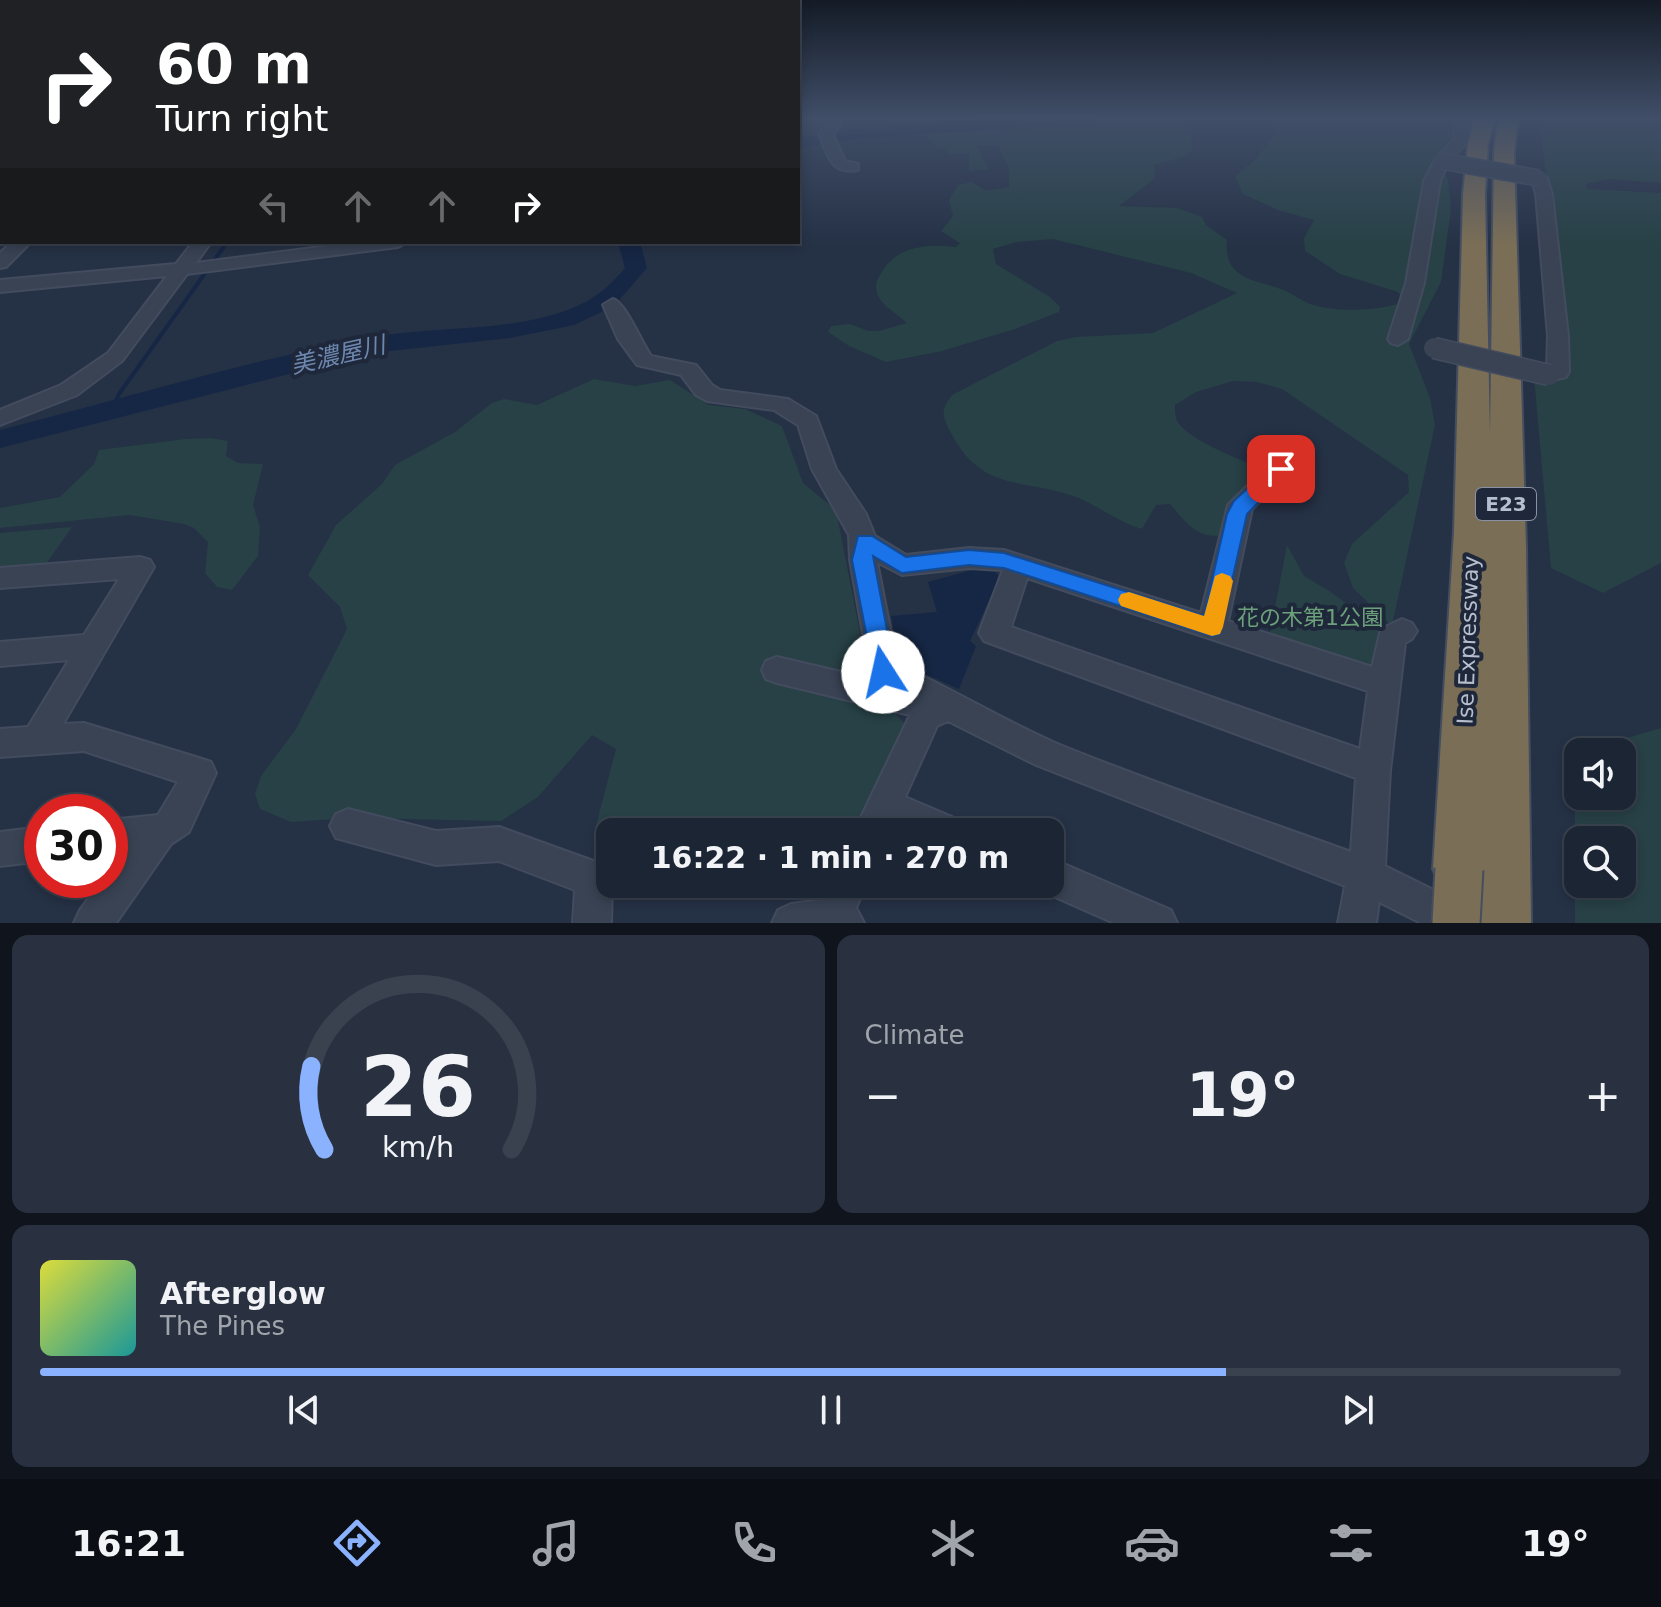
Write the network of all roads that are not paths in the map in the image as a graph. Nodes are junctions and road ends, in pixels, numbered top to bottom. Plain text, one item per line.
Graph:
1 (837, 160) edge
2 (1477, 160) edge
3 (1504, 160) edge
4 (1441, 161) joint
5 (853, 167) dead end
6 (20, 244) edge
7 (200, 244) edge
8 (382, 244) edge
9 (0, 263) edge
10 (181, 269) junction
11 (0, 286) edge
12 (613, 305) dead end
13 (1398, 339) dead end
14 (1434, 348) dead end
15 (0, 418) edge
16 (1299, 448) dead end
17 (865, 542) junction
18 (1018, 565) junction
19 (0, 578) edge
20 (1212, 627) junction
21 (1402, 631) dead end
22 (93, 646) junction
23 (0, 654) edge
24 (777, 670) dead end
25 (1385, 684) junction
26 (953, 711) junction
27 (37, 740) junction
28 (0, 743) edge
29 (1374, 769) junction
30 (878, 818) edge
31 (348, 826) dead end
32 (157, 835) junction
33 (128, 836) edge
34 (24, 846) edge
35 (0, 849) edge
36 (1366, 876) junction
37 (1064, 882) edge
38 (1489, 894) edge
39 (841, 908) edge
40 (93, 923) edge
41 (592, 923) edge
42 (791, 923) edge
43 (1158, 923) edge
44 (1357, 923) edge
45 (1458, 923) edge

1 - 5 street
2 - 38 highway, Ise Expressway / E23
3 - 38 highway, Ise Expressway / E23
4 - 13 street
4 - 14 street, bridge
6 - 9 street
7 - 10 street
8 - 10 street
10 - 11 street
10 - 15 street
12 - 17 street
16 - 20 street
17 - 18 street
17 - 26 street
18 - 20 street
18 - 29 street
19 - 22 street
20 - 25 street
21 - 25 street
22 - 23 street
22 - 27 street
24 - 26 street
25 - 29 street
26 - 30 street
26 - 36 street
27 - 28 street
27 - 32 street
29 - 36 street
31 - 41 street
32 - 33 street
32 - 40 street
34 - 35 street
36 - 44 street
36 - 45 street
37 - 43 street
38 - 45 highway, Ise Expressway, bridge
39 - 42 street

